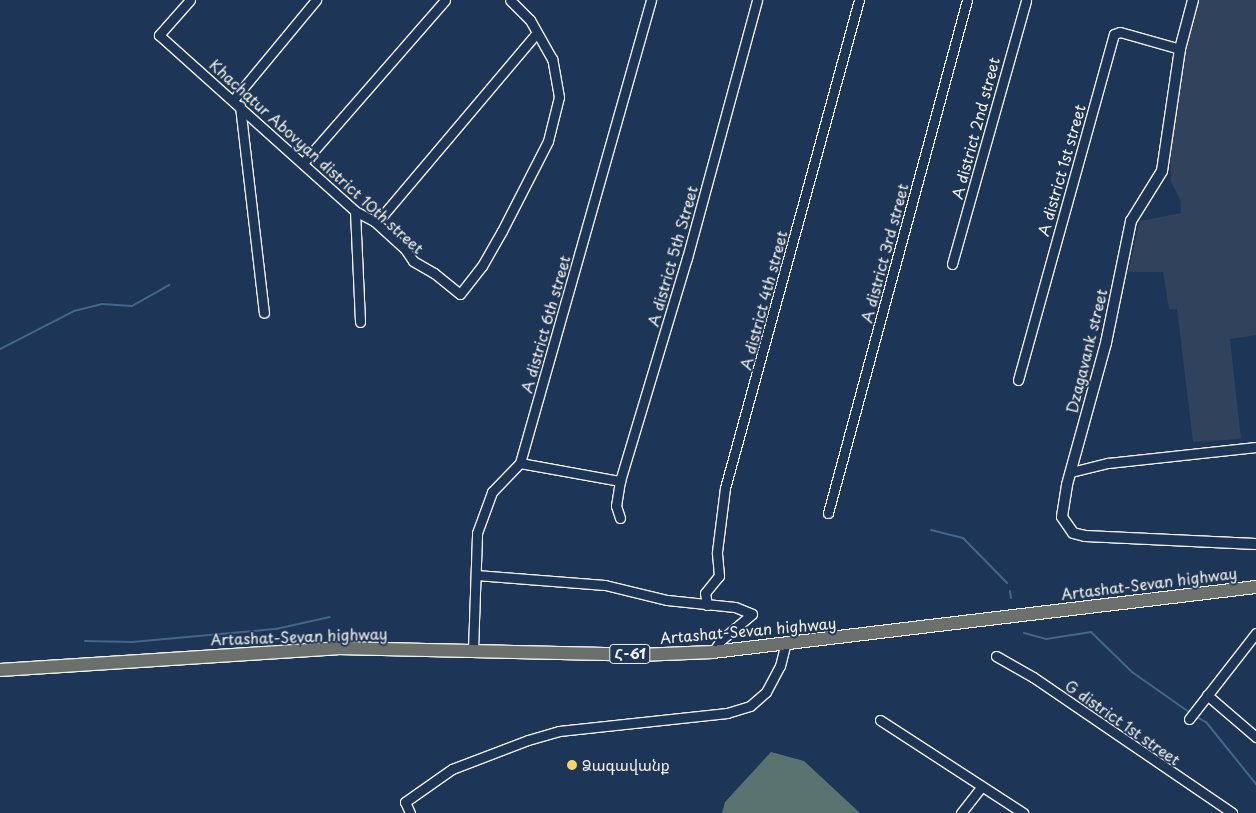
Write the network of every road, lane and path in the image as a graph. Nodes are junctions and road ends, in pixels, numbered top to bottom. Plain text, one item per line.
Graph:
1 (190, 0) edge
2 (316, 0) edge
3 (445, 0) edge
4 (510, 0) edge
5 (651, 0) edge
6 (757, 0) edge
7 (859, 0) edge
8 (967, 0) edge
9 (1026, 0) edge
10 (1193, 0) edge
11 (537, 33) junction
12 (1180, 49) junction
13 (237, 102) junction
14 (303, 163) junction
15 (354, 211) junction
16 (374, 221) junction
17 (952, 264) dead end
18 (264, 313) dead end
19 (360, 322) dead end
20 (1018, 380) dead end
21 (1256, 447) edge
22 (520, 463) junction
23 (1071, 472) junction
24 (620, 481) junction
25 (828, 513) dead end
26 (620, 518) dead end
27 (1256, 544) edge
28 (476, 575) junction
29 (1256, 587) edge
30 (707, 605) junction
31 (1256, 633) edge
32 (785, 646) junction
33 (473, 650) junction
34 (713, 652) junction
35 (996, 656) dead end
36 (0, 670) edge
37 (1206, 695) junction
38 (1189, 719) dead end
39 (880, 720) dead end
40 (1256, 736) edge
41 (981, 787) junction
42 (410, 813) edge
43 (962, 813) edge
44 (1023, 813) edge
45 (1232, 813) edge

1 - 13 street, Khachatur Abovyan district 10th street
2 - 13 street
3 - 14 street
4 - 11 street
5 - 22 street, A district 6th street
6 - 24 street, A district 5th Street
7 - 30 street, A district 4th street
8 - 25 street, A district 3rd street
9 - 17 street, A district 2nd street
10 - 12 street, Dzagavank street
11 - 16 street
11 - 16 street, Khachatur Abovyan district 10th street
12 - 20 street, A district 1st street
12 - 23 street, Dzagavank street
13 - 14 street, Khachatur Abovyan district 10th street
13 - 18 street
14 - 15 street, Khachatur Abovyan district 10th street
15 - 16 street, Khachatur Abovyan district 10th street
15 - 19 street
21 - 23 street
22 - 24 street
22 - 28 street, A district 6th street
23 - 27 street, Dzagavank street
24 - 26 street, A district 5th Street
28 - 30 street
28 - 33 street, A district 6th street
29 - 32 main road, Artashat-Sevan highway / Հ-61
30 - 34 street
31 - 37 street
32 - 34 main road, Artashat-Sevan highway / Հ-61
32 - 42 street
33 - 34 main road, Artashat-Sevan highway / Հ-61
33 - 36 main road, Artashat-Sevan highway / Հ-61
35 - 45 street, G district 1st street
37 - 38 street
37 - 40 street
39 - 41 street
41 - 43 street
41 - 44 street

